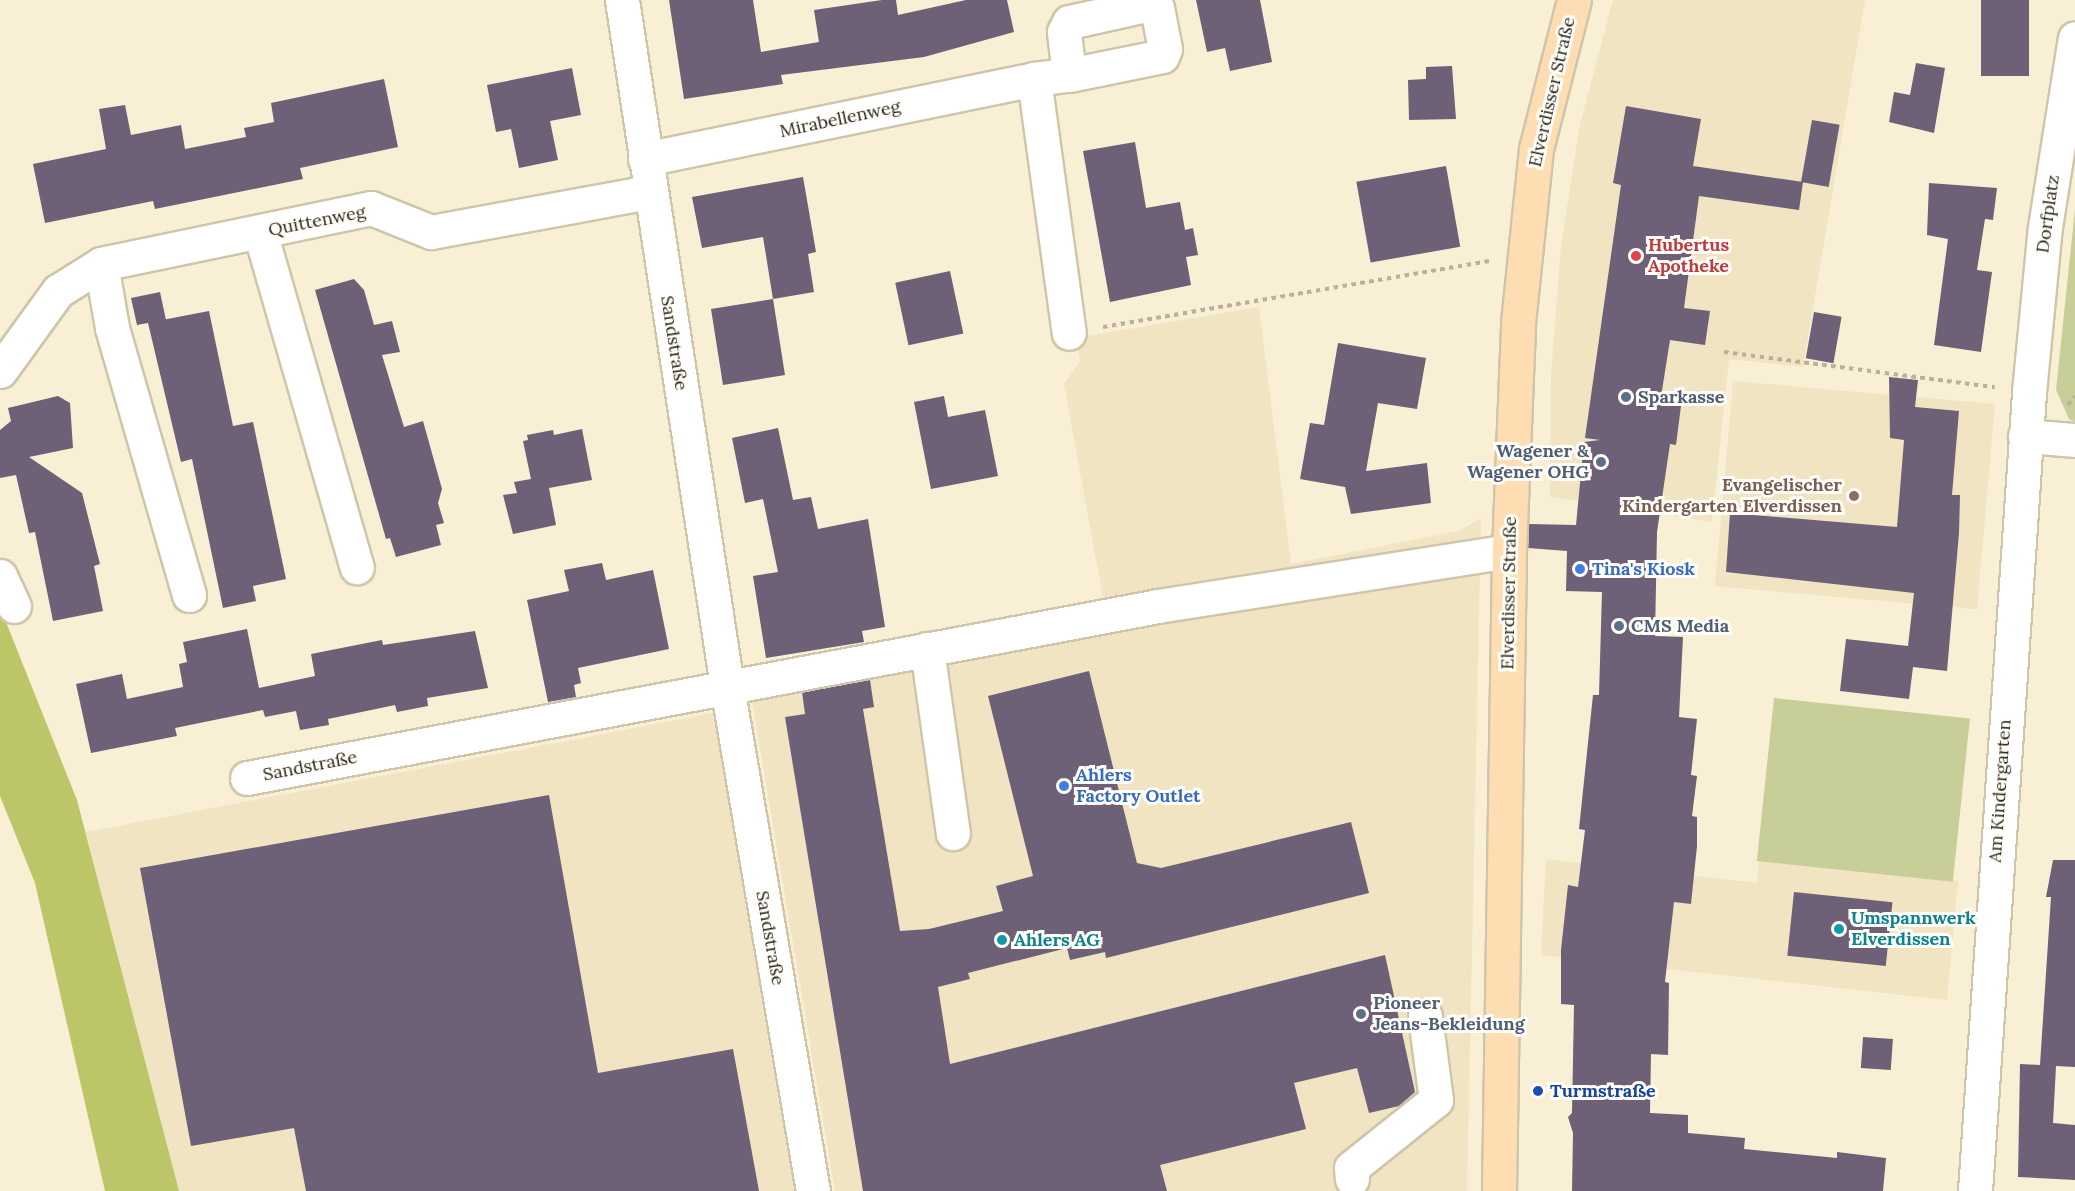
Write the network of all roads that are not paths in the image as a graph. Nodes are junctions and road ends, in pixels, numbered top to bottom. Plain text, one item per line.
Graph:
1 (622, 0) edge
2 (1574, 0) edge
3 (2075, 38) edge
4 (1069, 75) dead end
5 (1034, 79) junction
6 (645, 159) junction
7 (651, 192) junction
8 (260, 231) junction
9 (101, 264) junction
10 (1069, 333) road end
11 (0, 371) edge
12 (2029, 392) joint
13 (2025, 436) junction
14 (2075, 440) edge
15 (1509, 551) junction
16 (357, 567) dead end
17 (0, 576) edge
18 (189, 595) dead end
19 (14, 606) dead end
20 (927, 649) junction
21 (727, 686) junction
22 (247, 778) dead end
23 (953, 833) dead end
24 (1425, 1016) dead end
25 (1352, 1179) dead end
26 (813, 1191) edge
27 (1499, 1191) edge
28 (1975, 1191) edge

1 - 6 street, Sandstraße
2 - 15 main road, Elverdisser Straße
3 - 12 street, Dorfplatz
4 - 5 street, Mirabellenweg
5 - 6 street, Mirabellenweg
5 - 10 street
6 - 7 street, Sandstraße
7 - 8 street, Quittenweg
7 - 21 street, Sandstraße
8 - 9 street, Quittenweg
8 - 16 street
9 - 11 street, Quittenweg
9 - 18 street
12 - 13 street, Am Kindergarten
13 - 14 street
13 - 28 street, Am Kindergarten
15 - 20 street
15 - 27 main road, Elverdisser Straße
17 - 19 street
20 - 21 street
20 - 23 street
21 - 22 street, Sandstraße
21 - 26 street, Sandstraße
24 - 25 street

